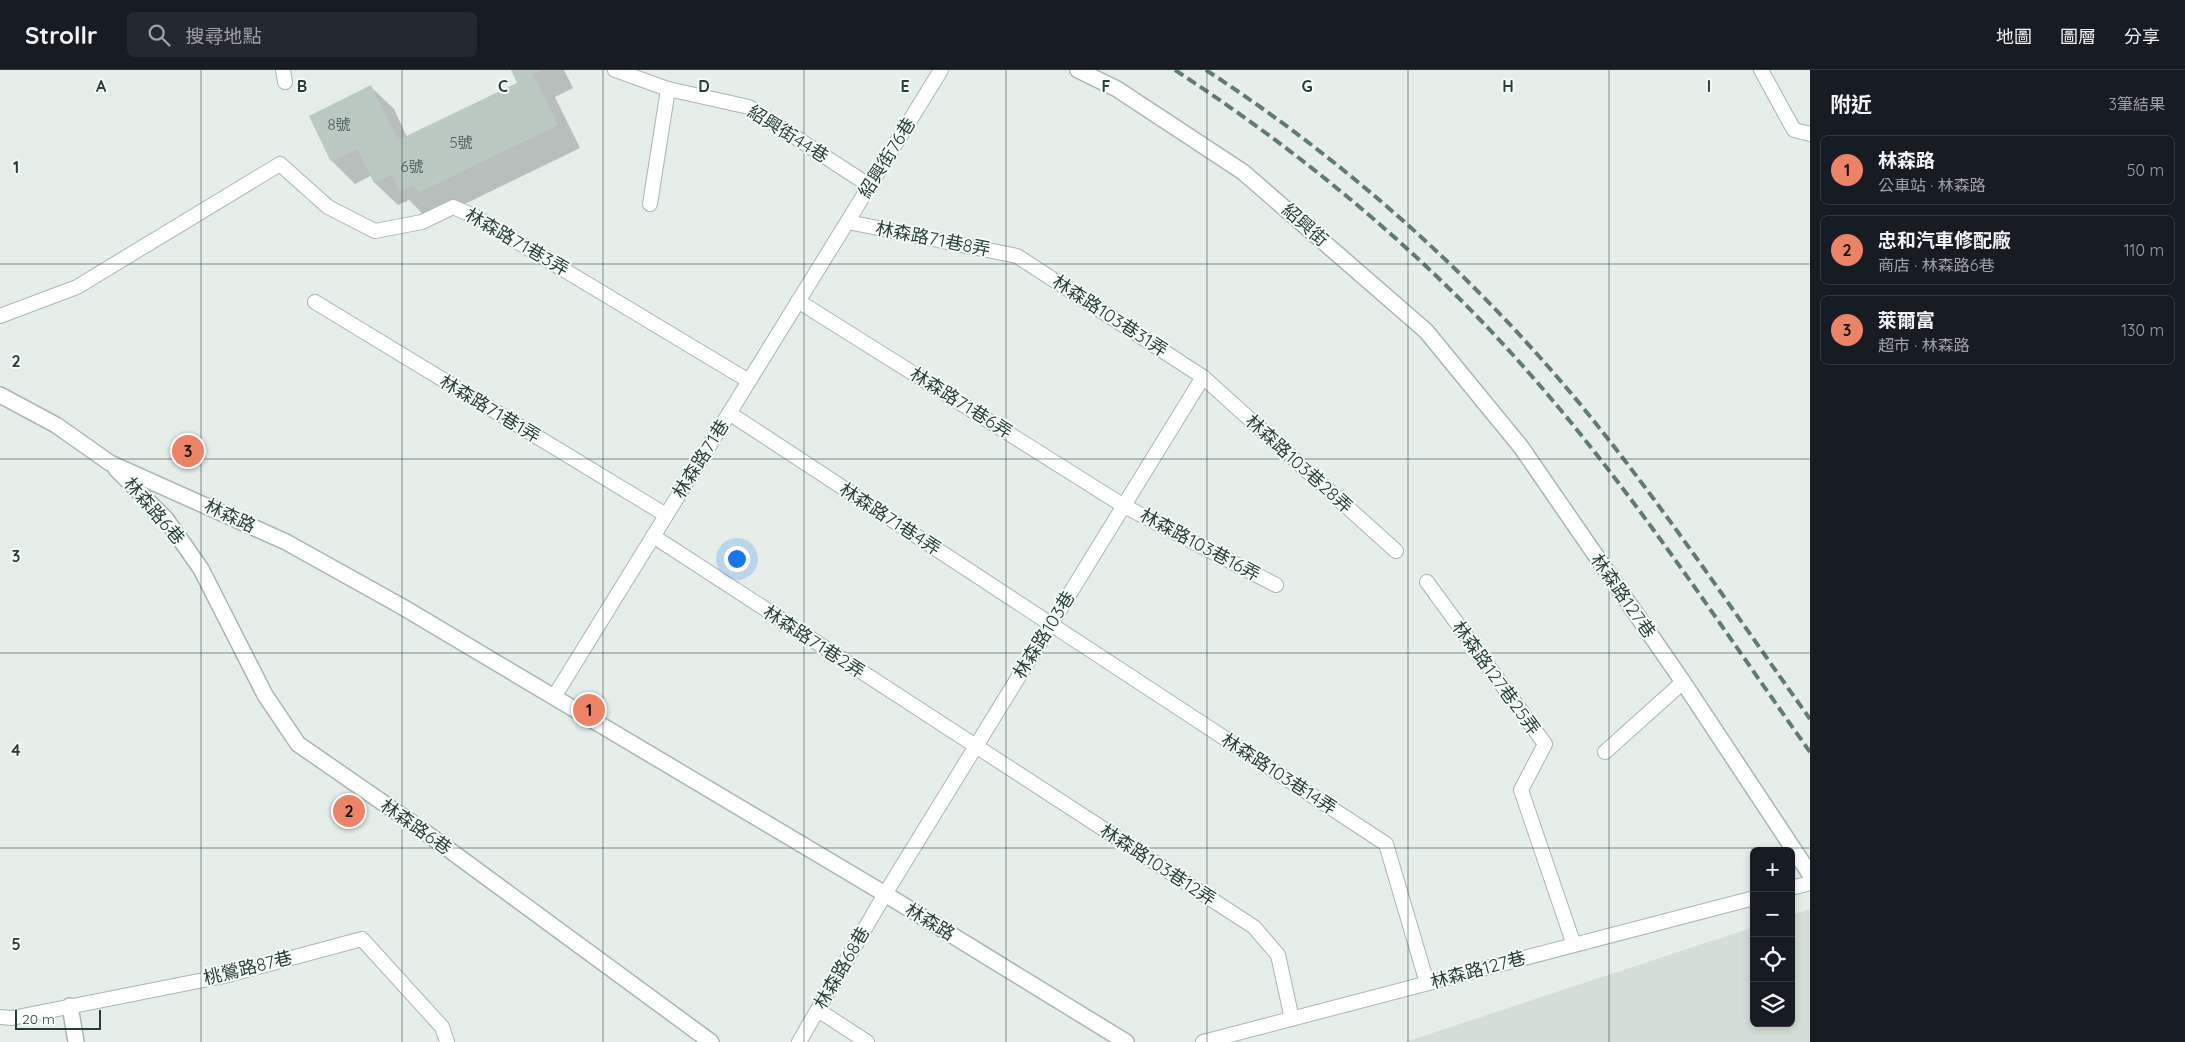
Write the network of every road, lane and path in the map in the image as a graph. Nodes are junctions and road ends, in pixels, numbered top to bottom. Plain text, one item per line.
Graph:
1 (615, 70) edge
2 (941, 70) edge
3 (1078, 70) edge
4 (1761, 70) edge
5 (668, 90) junction
6 (1810, 134) edge
7 (870, 186) junction
8 (650, 204) dead end
9 (848, 222) junction
10 (1017, 256) joint
11 (798, 301) junction
12 (315, 302) dead end
13 (0, 316) edge
14 (1203, 376) junction
15 (749, 381) junction
16 (0, 395) edge
17 (729, 413) junction
18 (1499, 420) joint
19 (110, 463) junction
20 (1124, 506) junction
21 (666, 515) junction
22 (653, 536) junction
23 (1396, 551) dead end
24 (1427, 582) dead end
25 (1276, 585) dead end
26 (1051, 625) junction
27 (1683, 682) junction
28 (554, 697) junction
29 (976, 747) junction
30 (1605, 752) dead end
31 (1810, 874) edge
32 (1810, 883) edge
33 (1795, 887) edge
34 (885, 894) junction
35 (1750, 899) edge
36 (1574, 945) junction
37 (1427, 983) junction
38 (70, 1006) junction
39 (818, 1010) junction
40 (0, 1018) edge
41 (1292, 1019) junction
42 (76, 1042) edge
43 (448, 1042) edge
44 (711, 1042) edge
45 (799, 1042) edge
46 (867, 1042) edge
47 (1126, 1042) edge
48 (1203, 1042) edge

1 - 5 lane, 紹興街44巷
2 - 7 lane, 紹興街76巷
3 - 18 street, 紹興街
4 - 6 lane
5 - 7 lane, 紹興街44巷
5 - 8 lane
7 - 9 lane, 紹興街76巷
9 - 10 lane, 林森路71巷8弄
9 - 11 lane, 林森路71巷
10 - 14 lane, 林森路103巷31弄
11 - 15 lane, 林森路71巷
11 - 20 lane, 林森路71巷6弄
12 - 21 lane, 林森路71巷1弄
13 - 15 lane, 林森路71巷3弄
14 - 20 lane, 林森路103巷
14 - 23 lane, 林森路103巷28弄
15 - 17 lane, 林森路71巷
16 - 19 street, 林森路
17 - 21 lane, 林森路71巷
17 - 26 lane, 林森路71巷4弄
18 - 27 street, 林森路127巷
19 - 28 street, 林森路
19 - 44 street, 林森路6巷
20 - 25 lane, 林森路103巷16弄
20 - 26 lane, 林森路103巷
21 - 22 lane, 林森路71巷
22 - 28 lane, 林森路71巷
22 - 29 lane, 林森路71巷2弄
24 - 36 lane, 林森路127巷25弄
26 - 29 lane, 林森路103巷
26 - 37 lane, 林森路103巷14弄
27 - 30 lane
27 - 31 street, 林森路127巷
28 - 34 street, 林森路
29 - 34 lane, 林森路103巷
29 - 41 lane, 林森路103巷12弄
32 - 33 lane
34 - 39 lane, 林森路68巷
34 - 47 street, 林森路
35 - 36 lane, 林森路127巷
36 - 37 lane, 林森路127巷
37 - 41 lane, 林森路127巷
38 - 40 lane, 桃鶯路87巷
38 - 42 street
38 - 43 lane, 桃鶯路87巷
39 - 45 lane, 林森路68巷
39 - 46 lane
41 - 48 lane, 林森路127巷

